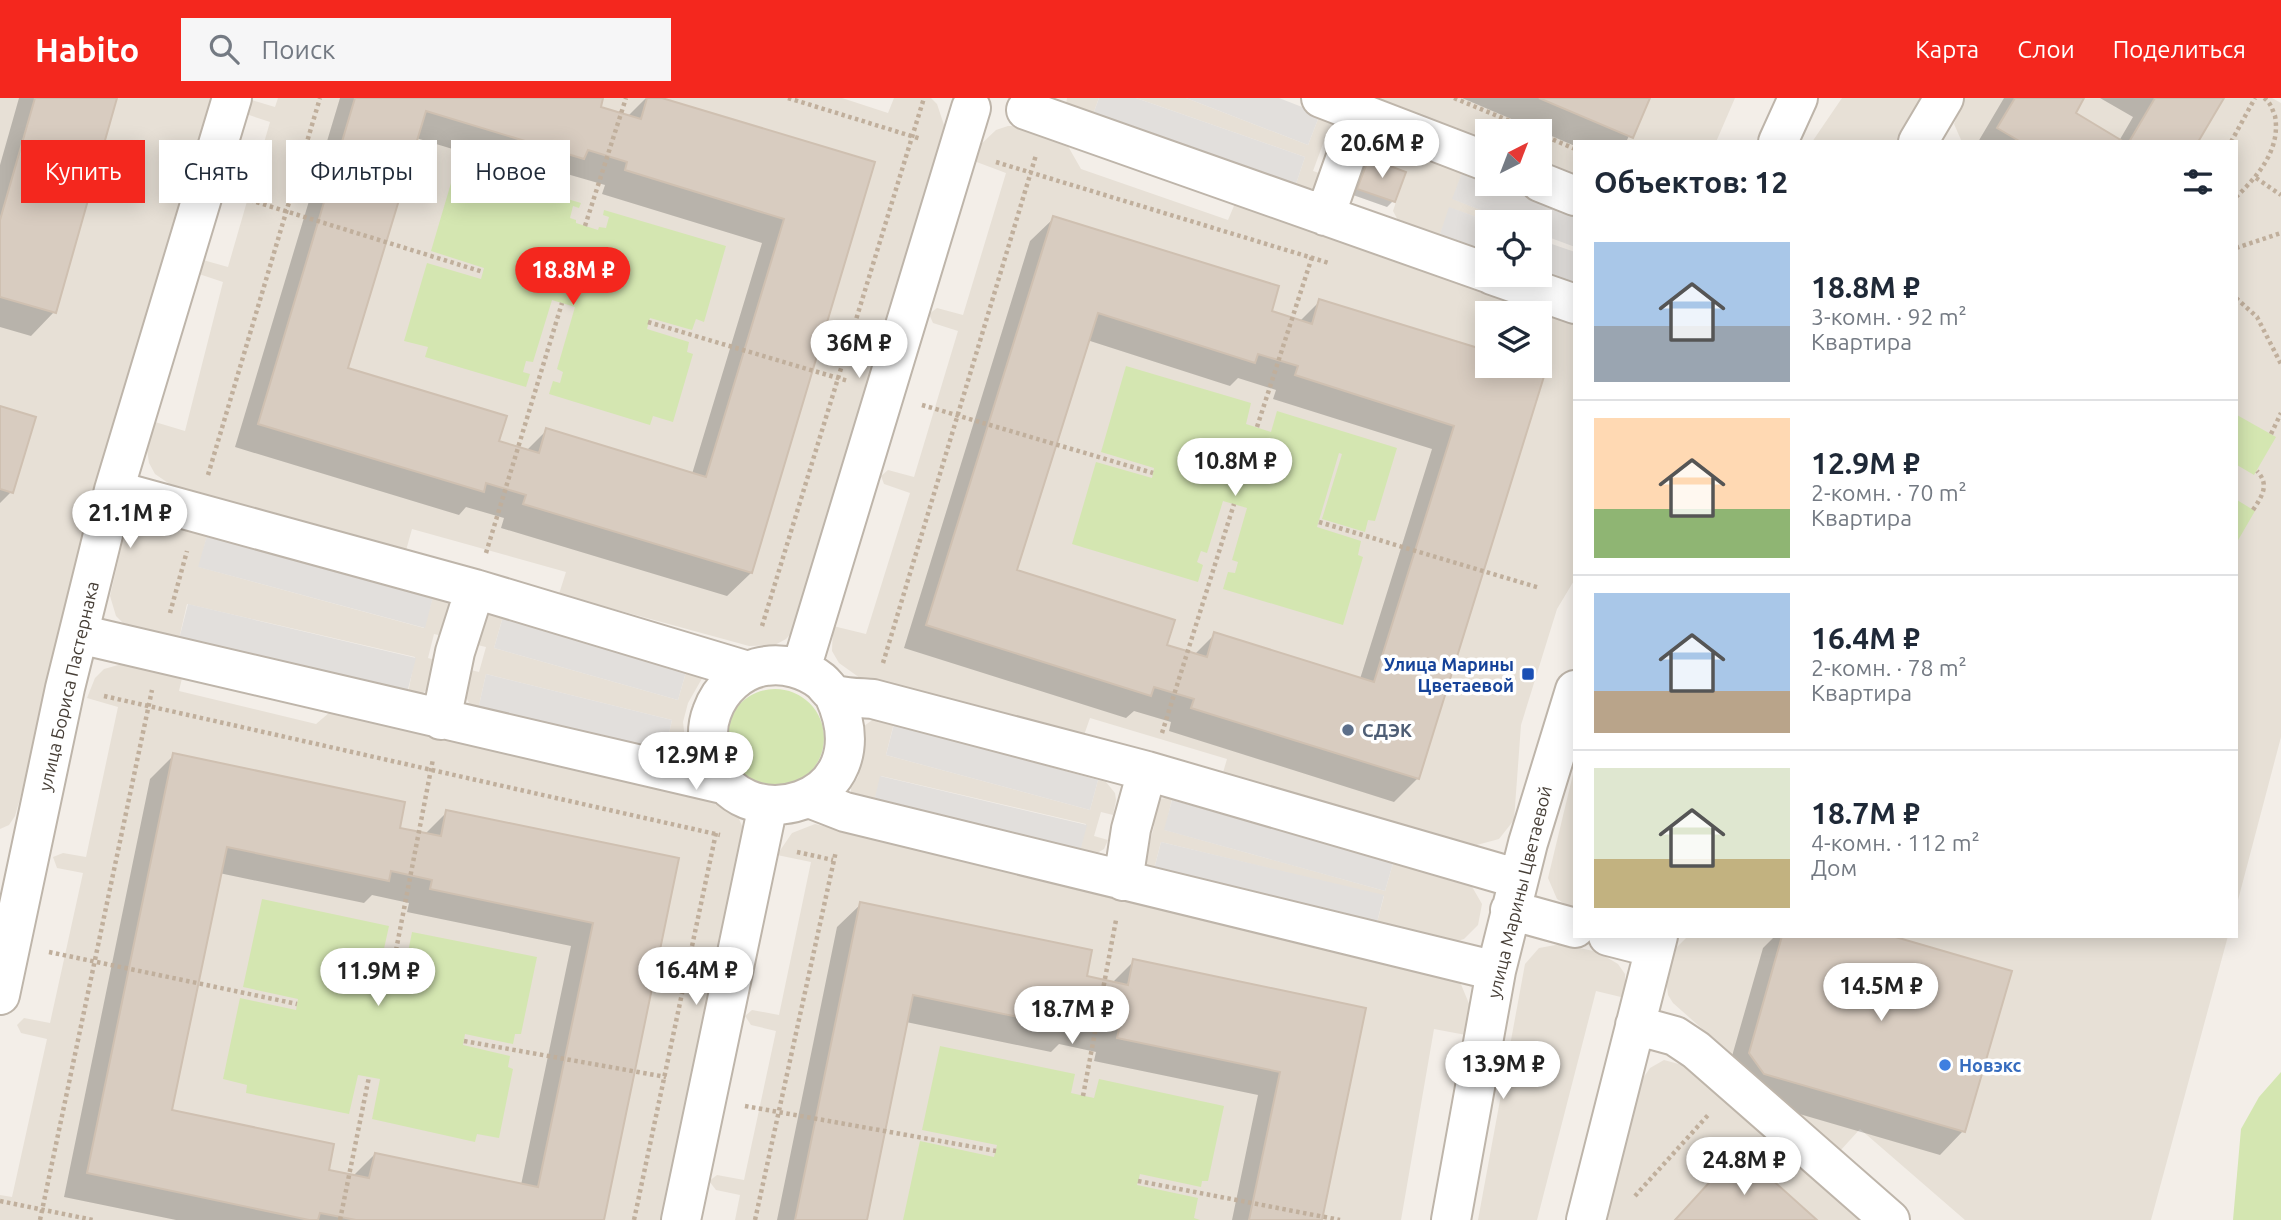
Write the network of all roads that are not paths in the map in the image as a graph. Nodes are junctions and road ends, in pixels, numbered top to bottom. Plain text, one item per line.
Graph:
1 (232, 98) edge
2 (1321, 98) edge
3 (1798, 98) edge
4 (1944, 98) edge
5 (962, 103) edge
6 (1040, 108) edge
7 (1361, 114) junction
8 (1779, 140) edge
9 (1922, 140) edge
10 (1475, 157) edge
11 (1552, 187) edge
12 (1573, 195) edge
13 (1325, 216) junction
14 (1475, 269) edge
15 (1527, 287) edge
16 (1573, 303) edge
17 (114, 490) junction
18 (475, 589) junction
19 (79, 634) junction
20 (801, 669) junction
21 (748, 671) junction
22 (834, 695) junction
23 (1573, 697) edge
24 (441, 720) junction
25 (1147, 771) junction
26 (727, 785) junction
27 (809, 798) junction
28 (768, 805) junction
29 (15, 854) edge
30 (1123, 881) junction
31 (1515, 895) junction
32 (1573, 927) edge
33 (1624, 938) edge
34 (1657, 942) edge
35 (1496, 971) junction
36 (0, 995) edge
37 (1635, 1025) junction
38 (681, 1220) edge
39 (1451, 1220) edge
40 (1586, 1220) edge
41 (1890, 1220) edge

1 - 17 street, улица Бориса Пастернака
2 - 7 street
3 - 8 street
4 - 9 street
5 - 6 street
5 - 20 street
6 - 13 street
7 - 10 street
7 - 13 street
11 - 12 street
13 - 14 street
15 - 16 street
17 - 18 street
17 - 19 street, улица Бориса Пастернака
18 - 21 street
18 - 24 street
19 - 24 street
19 - 29 street, улица Бориса Пастернака
20 - 21 street
20 - 22 street
21 - 26 street
22 - 25 street
22 - 27 street
23 - 31 street, улица Марины Цветаевой
24 - 26 street
25 - 30 street
25 - 31 street
26 - 28 street
27 - 28 street
27 - 30 street
28 - 38 street
29 - 36 street, улица Бориса Пастернака
30 - 35 street
31 - 32 street
31 - 35 street, улица Марины Цветаевой
33 - 34 street
34 - 37 street
35 - 39 street, улица Марины Цветаевой
37 - 40 street
37 - 41 street

